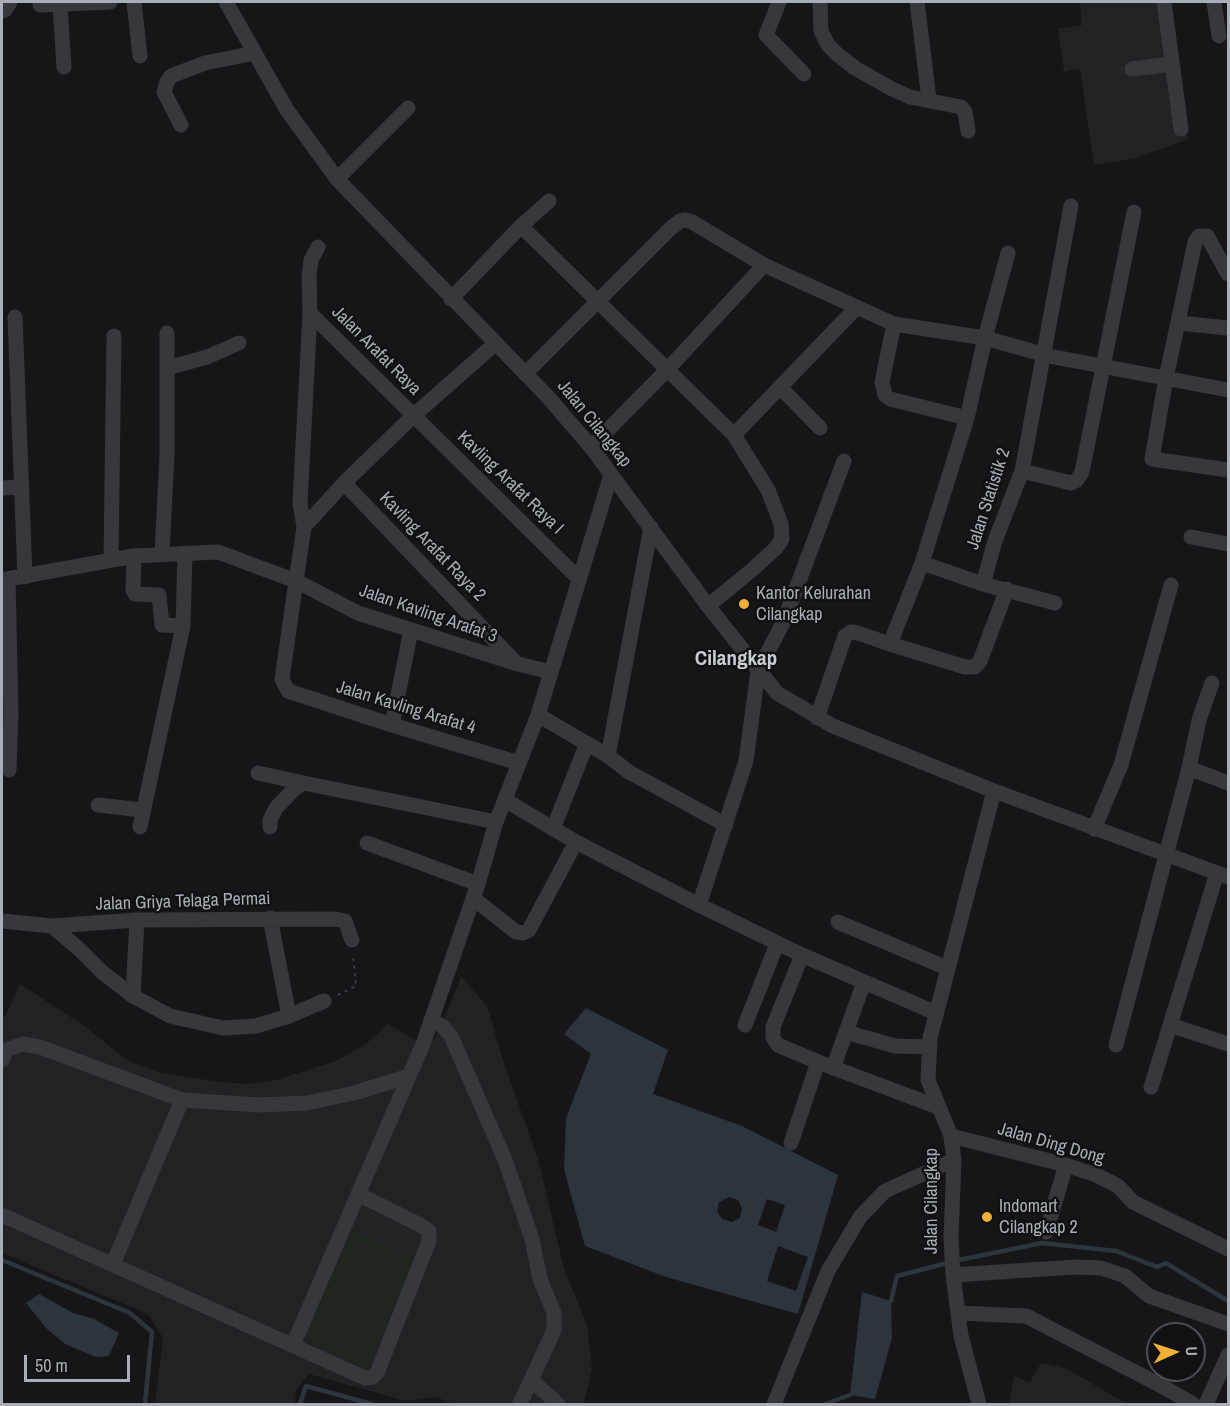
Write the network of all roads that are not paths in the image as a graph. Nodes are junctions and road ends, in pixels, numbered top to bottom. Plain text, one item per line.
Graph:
1 (10, 2) edge
2 (103, 2) edge
3 (110, 2) edge
4 (134, 2) edge
5 (226, 2) edge
6 (779, 2) edge
7 (820, 2) edge
8 (917, 2) edge
9 (1164, 2) edge
10 (1214, 2) edge
11 (60, 4) junction
12 (40, 5) dead end
13 (2, 11) edge
14 (1219, 36) dead end
15 (255, 53) junction
16 (140, 56) dead end
17 (1172, 64) junction
18 (64, 67) dead end
19 (1132, 69) dead end
20 (804, 74) dead end
21 (929, 99) junction
22 (408, 108) dead end
23 (181, 125) dead end
24 (1181, 129) dead end
25 (968, 131) dead end
26 (337, 179) junction
27 (549, 201) dead end
28 (1071, 206) dead end
29 (1134, 212) dead end
30 (521, 226) junction
31 (318, 248) dead end
32 (1008, 253) dead end
33 (764, 266) junction
34 (1228, 274) edge
35 (451, 299) junction
36 (598, 301) junction
37 (857, 307) junction
38 (310, 313) junction
39 (15, 317) dead end
40 (1179, 323) junction
41 (894, 324) junction
42 (1228, 328) edge
43 (167, 333) dead end
44 (114, 336) dead end
45 (985, 338) junction
46 (239, 343) dead end
47 (496, 343) junction
48 (1042, 354) junction
49 (1103, 365) junction
50 (167, 368) junction
51 (667, 370) junction
52 (525, 374) junction
53 (1166, 378) junction
54 (780, 387) junction
55 (1228, 390) edge
56 (414, 416) junction
57 (967, 418) junction
58 (819, 428) dead end
59 (734, 435) junction
60 (591, 447) junction
61 (844, 461) dead end
62 (1228, 470) edge
63 (1022, 471) junction
64 (611, 475) junction
65 (344, 483) junction
66 (21, 487) junction
67 (2, 488) edge
68 (304, 527) junction
69 (651, 527) junction
70 (1191, 537) dead end
71 (1228, 544) edge
72 (185, 553) junction
73 (162, 554) junction
74 (134, 556) junction
75 (111, 560) junction
76 (922, 563) junction
77 (25, 577) junction
78 (578, 578) junction
79 (5, 579) edge
80 (296, 581) junction
81 (983, 584) junction
82 (1171, 585) dead end
83 (1006, 588) junction
84 (1055, 603) dead end
85 (708, 606) junction
86 (183, 626) junction
87 (411, 630) junction
88 (890, 644) junction
89 (518, 664) junction
90 (758, 671) junction
91 (551, 672) junction
92 (1212, 683) dead end
93 (538, 715) junction
94 (817, 718) junction
95 (392, 725) junction
96 (587, 743) junction
97 (608, 756) junction
98 (519, 763) junction
99 (1189, 768) junction
100 (9, 770) dead end
101 (258, 773) dead end
102 (304, 783) junction
103 (1228, 783) edge
104 (994, 791) junction
105 (505, 800) junction
106 (98, 805) dead end
107 (142, 810) junction
108 (496, 822) junction
109 (726, 825) junction
110 (140, 827) dead end
111 (270, 827) dead end
112 (553, 829) junction
113 (1094, 829) junction
114 (576, 842) junction
115 (367, 843) dead end
116 (1166, 855) junction
117 (1223, 875) edge
118 (475, 891) junction
119 (699, 906) junction
120 (270, 918) junction
121 (137, 920) junction
122 (2, 921) edge
123 (838, 922) dead end
124 (52, 926) junction
125 (352, 940) road end
126 (777, 944) junction
127 (802, 955) junction
128 (947, 968) junction
129 (864, 982) junction
130 (134, 996) junction
131 (324, 1001) road end
132 (936, 1013) junction
133 (290, 1016) junction
134 (431, 1020) junction
135 (745, 1025) dead end
136 (1170, 1025) junction
137 (846, 1032) junction
138 (1228, 1044) edge
139 (1116, 1045) dead end
140 (930, 1047) junction
141 (2, 1060) edge
142 (818, 1062) junction
143 (833, 1068) junction
144 (409, 1076) junction
145 (1151, 1087) dead end
146 (182, 1100) junction
147 (938, 1107) junction
148 (951, 1136) junction
149 (791, 1143) dead end
150 (954, 1160) junction
151 (1066, 1165) junction
152 (358, 1194) junction
153 (2, 1215) edge
154 (1046, 1232) dead end
155 (1228, 1249) edge
156 (112, 1264) junction
157 (952, 1266) junction
158 (958, 1314) junction
159 (1228, 1324) edge
160 (293, 1346) junction
161 (1228, 1355) edge
162 (531, 1380) junction
163 (549, 1401) edge
164 (520, 1404) edge
165 (774, 1404) edge
166 (979, 1404) edge
167 (1193, 1404) edge
168 (1206, 1404) edge

1 - 13 street
2 - 3 street
2 - 11 street
4 - 16 street
5 - 15 street, Jalan Cilangkap
6 - 20 street
7 - 21 street
8 - 21 street
9 - 17 street
10 - 14 street
11 - 12 street
11 - 18 street
15 - 23 street
15 - 26 street, Jalan Cilangkap
17 - 19 street
17 - 24 street
21 - 25 street
22 - 26 street
26 - 35 street, Jalan Cilangkap
27 - 30 street
28 - 48 street, Jalan Statistik 2
29 - 49 street
30 - 35 street
30 - 36 street
31 - 38 street
32 - 45 street
33 - 36 street
33 - 37 street
33 - 51 street
34 - 40 street
35 - 47 street, Jalan Cilangkap
36 - 51 street
36 - 52 street
37 - 41 street
37 - 54 street
38 - 56 street, Jalan Arafat Raya
38 - 68 street
39 - 66 street
40 - 42 street
40 - 53 street
41 - 45 street
41 - 57 street
43 - 50 street
44 - 75 street
45 - 48 street
45 - 57 street
46 - 50 street
47 - 52 street, Jalan Cilangkap
47 - 56 street
48 - 49 street
48 - 63 street, Jalan Statistik 2
49 - 53 street
49 - 63 street
50 - 73 street
51 - 59 street
51 - 60 street
52 - 60 street, Jalan Cilangkap
53 - 55 street
53 - 62 street
54 - 58 street
54 - 59 street
56 - 65 street
56 - 78 street, Kavling Arafat Raya I
57 - 76 street
59 - 85 street
60 - 64 street, Jalan Cilangkap
61 - 90 street
63 - 81 street, Jalan Statistik 2
64 - 69 street, Jalan Cilangkap
64 - 78 street
65 - 68 street
65 - 89 street, Kavling Arafat Raya 2
66 - 67 street
66 - 77 street
68 - 80 street
69 - 85 street, Jalan Cilangkap
69 - 97 street
70 - 71 street
72 - 73 street, Jalan Kavling Arafat 3
72 - 80 street, Jalan Kavling Arafat 3
72 - 86 street
73 - 74 street, Jalan Kavling Arafat 3
74 - 75 street, Jalan Kavling Arafat 3
74 - 86 street
75 - 77 street, Jalan Kavling Arafat 3
76 - 81 street
76 - 88 street
77 - 79 street, Jalan Kavling Arafat 3
78 - 91 street
79 - 100 street
80 - 87 street, Jalan Kavling Arafat 3
80 - 95 street, Jalan Kavling Arafat 4
81 - 83 street
82 - 113 street
83 - 84 street
83 - 88 street
85 - 90 street, Jalan Cilangkap
86 - 107 street
87 - 89 street, Jalan Kavling Arafat 3
87 - 95 street
88 - 94 street
89 - 91 street, Jalan Kavling Arafat 3
90 - 94 street, Jalan Cilangkap
90 - 109 street
91 - 93 street
92 - 99 street
93 - 96 street
93 - 98 street
94 - 104 street, Jalan Cilangkap
95 - 98 street, Jalan Kavling Arafat 4
96 - 97 street
96 - 112 street
97 - 109 street
98 - 105 street
99 - 103 street
99 - 116 street
101 - 102 street
102 - 108 street
102 - 111 street
104 - 113 street, Jalan Cilangkap
104 - 128 street, Jalan Cilangkap
105 - 108 street
105 - 112 street
106 - 107 street
107 - 110 street
108 - 118 street
109 - 119 street
112 - 114 street
113 - 116 street, Jalan Cilangkap
114 - 118 street
114 - 119 street
115 - 118 street
116 - 117 street, Jalan Cilangkap
116 - 139 street
117 - 136 street
118 - 134 street
119 - 126 street
120 - 121 street, Jalan Griya Telaga Permai
120 - 125 street, Jalan Griya Telaga Permai
120 - 133 street
121 - 124 street, Jalan Griya Telaga Permai
121 - 130 street
122 - 124 street, Jalan Griya Telaga Permai
123 - 128 street
124 - 130 street
126 - 127 street
126 - 135 street
127 - 129 street
127 - 142 street
128 - 132 street, Jalan Cilangkap
129 - 132 street
129 - 137 street
130 - 133 street
131 - 133 street
132 - 140 street, Jalan Cilangkap
134 - 144 street
134 - 162 street
136 - 138 street
136 - 145 street
137 - 140 street
137 - 143 street
140 - 147 street, Jalan Cilangkap
141 - 146 street
142 - 143 street
142 - 149 street
143 - 147 street
144 - 146 street
144 - 152 street
146 - 156 street
147 - 148 street, Jalan Cilangkap
148 - 150 street, Jalan Cilangkap
148 - 151 street, Jalan Ding Dong
150 - 157 street, Jalan Cilangkap
150 - 165 street
151 - 154 street
151 - 155 street, Jalan Ding Dong
152 - 160 street
152 - 160 street
153 - 156 street
156 - 160 street
157 - 158 street, Jalan Cilangkap
157 - 159 street
158 - 166 street, Jalan Cilangkap
158 - 167 street
161 - 168 street
162 - 163 street
162 - 164 street

